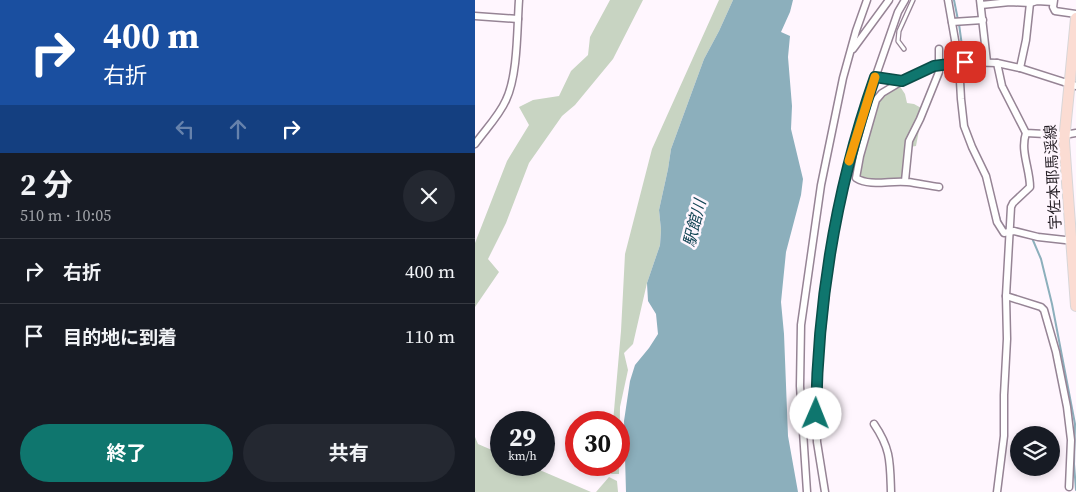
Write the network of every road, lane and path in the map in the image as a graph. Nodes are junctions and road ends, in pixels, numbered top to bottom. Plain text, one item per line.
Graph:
1 (519, 0) edge
2 (867, 0) edge
3 (889, 0) edge
4 (905, 0) edge
5 (913, 0) edge
6 (948, 0) edge
7 (1053, 1) edge
8 (980, 2) edge
9 (1030, 3) junction
10 (1076, 14) edge
11 (475, 16) edge
12 (1076, 18) edge
13 (517, 19) junction
14 (983, 20) junction
15 (952, 22) junction
16 (905, 49) dead end
17 (939, 49) dead end
18 (850, 53) junction
19 (987, 62) junction
20 (959, 63) junction
21 (997, 63) junction
22 (940, 65) junction
23 (1021, 68) junction
24 (875, 77) junction
25 (902, 81) junction
26 (1072, 85) edge
27 (1026, 133) junction
28 (1076, 133) edge
29 (1064, 135) junction
30 (475, 144) edge
31 (905, 181) junction
32 (939, 187) dead end
33 (1011, 232) junction
34 (1073, 241) edge
35 (1005, 296) junction
36 (1076, 306) edge
37 (874, 424) dead end
38 (1069, 487) dead end
39 (807, 492) edge
40 (825, 492) edge
41 (891, 492) edge
42 (997, 492) edge

1 - 13 street
2 - 18 street
3 - 18 street
4 - 24 street
5 - 16 lane
6 - 15 street
7 - 9 street
7 - 10 street
8 - 9 street
8 - 14 street
9 - 23 street
11 - 13 street
12 - 26 main road, 宇佐本耶馬渓線
13 - 30 street
14 - 15 street
14 - 19 street
15 - 20 street
17 - 22 street
18 - 39 street
19 - 20 street
19 - 21 street
20 - 22 street
20 - 33 street
21 - 23 street
21 - 27 street
22 - 25 street
22 - 31 street
23 - 26 street
24 - 25 street
24 - 40 street
25 - 31 street
26 - 29 main road, 宇佐本耶馬渓線
27 - 29 street
27 - 33 street
28 - 29 street
29 - 34 main road, 宇佐本耶馬渓線
31 - 32 street
33 - 34 street
33 - 35 street
34 - 36 main road, 宇佐本耶馬渓線
35 - 38 street
35 - 42 street
37 - 41 street

